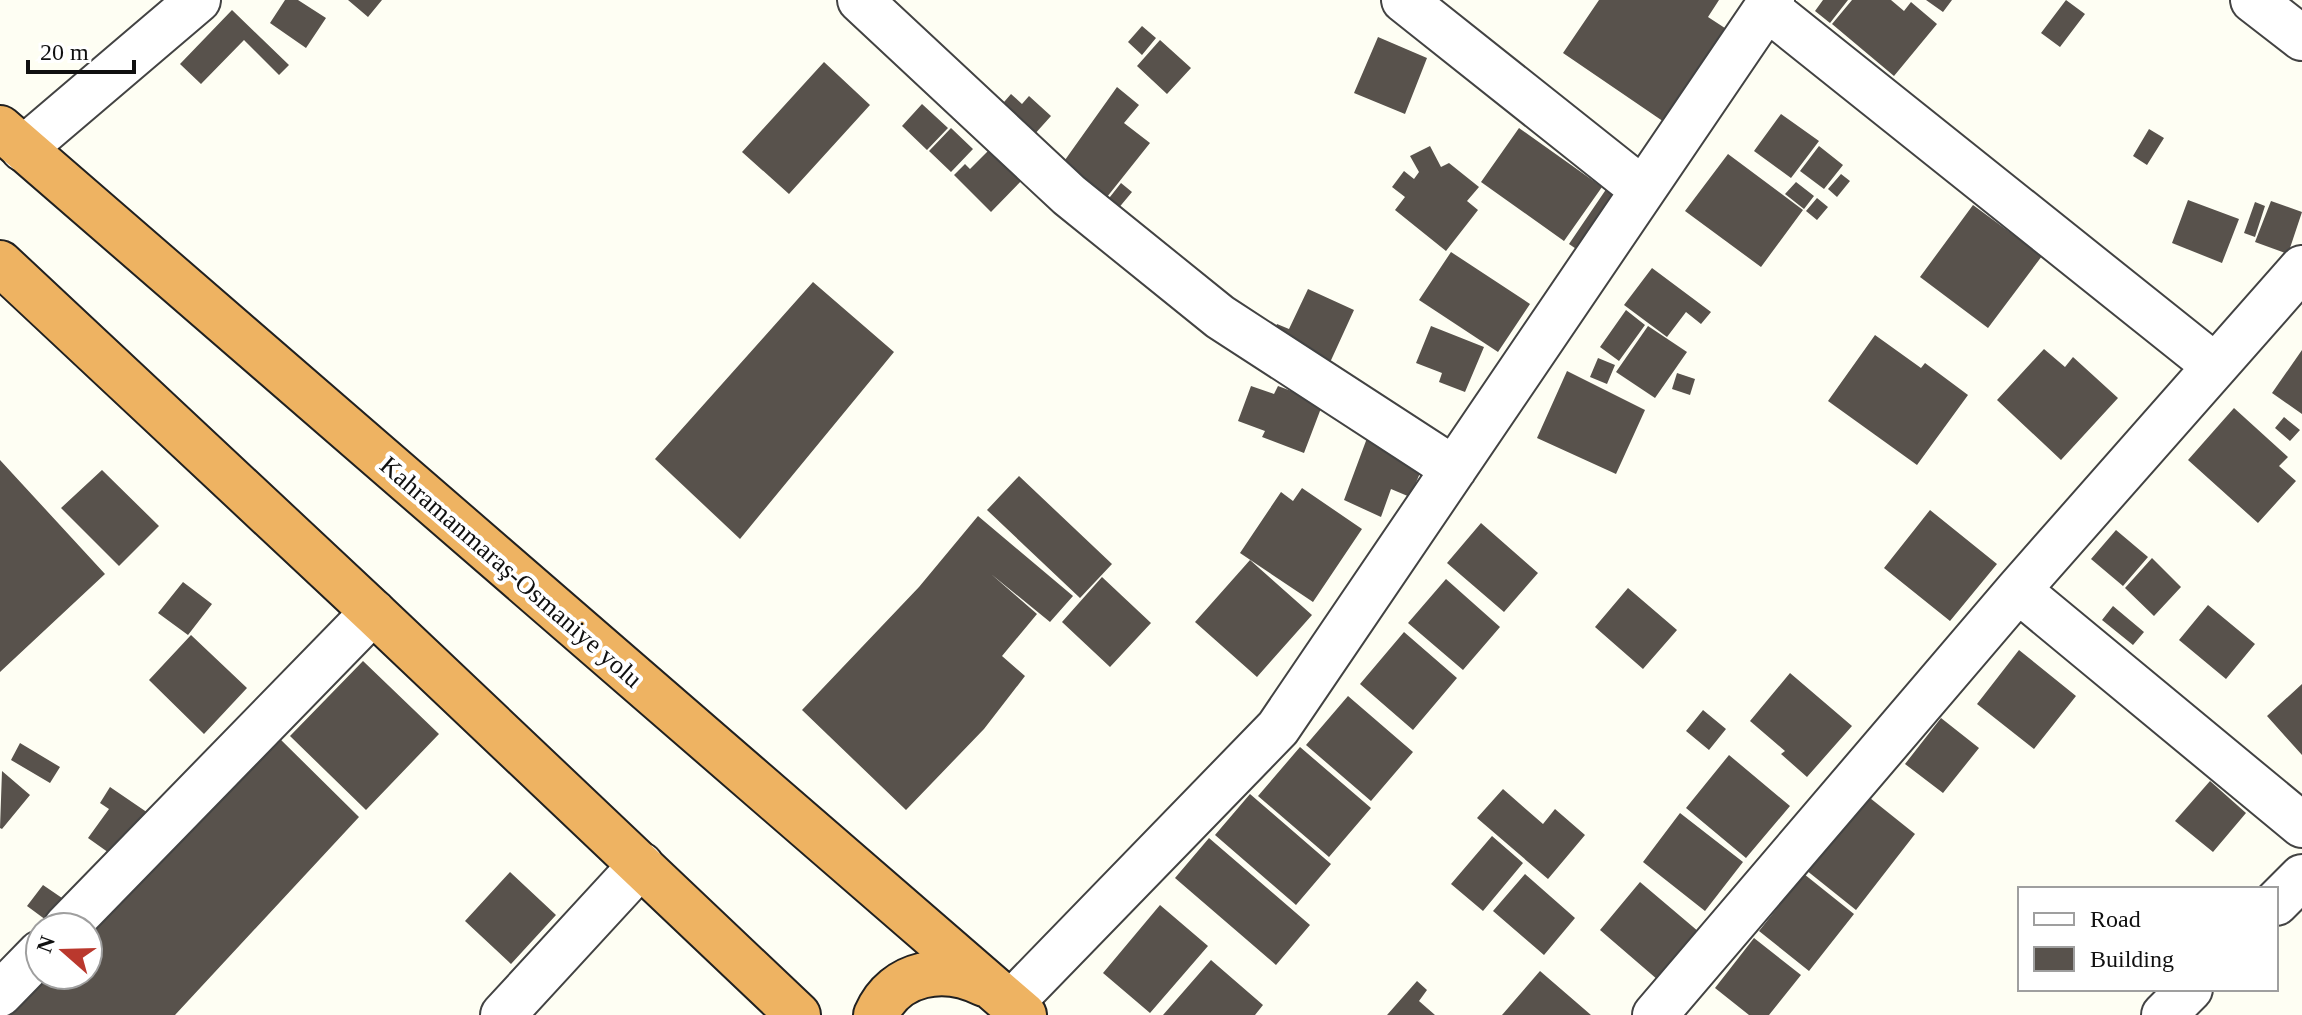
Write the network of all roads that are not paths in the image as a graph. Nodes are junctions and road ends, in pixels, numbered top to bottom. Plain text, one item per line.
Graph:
1 (198, 0) edge
2 (860, 0) edge
3 (1404, 0) edge
4 (2253, 0) edge
5 (1770, 4) edge
6 (2302, 38) edge
7 (12, 139) edge
8 (1643, 190) junction
9 (0, 263) edge
10 (2302, 268) edge
11 (2215, 366) junction
12 (1454, 469) junction
13 (2018, 590) junction
14 (373, 612) junction
15 (2302, 825) edge
16 (641, 865) junction
17 (2302, 877) edge
18 (2278, 901) edge
19 (82, 911) edge
20 (24, 969) edge
21 (2188, 991) edge
22 (0, 994) edge
23 (1009, 1005) edge
24 (503, 1015) edge
25 (798, 1015) edge
26 (876, 1015) edge
27 (1655, 1015) edge
28 (2164, 1015) edge

1 - 7 street
2 - 12 street
3 - 8 street
4 - 6 street
5 - 8 street
5 - 11 street
7 - 23 highway, Kahramanmaraş-Osmaniye yolu
8 - 12 street
9 - 14 highway
10 - 11 street
11 - 13 street
12 - 23 street
13 - 15 street
13 - 27 street
14 - 16 highway
14 - 19 street
16 - 24 street
16 - 25 highway
17 - 18 street
20 - 22 street
21 - 28 street
23 - 26 highway

